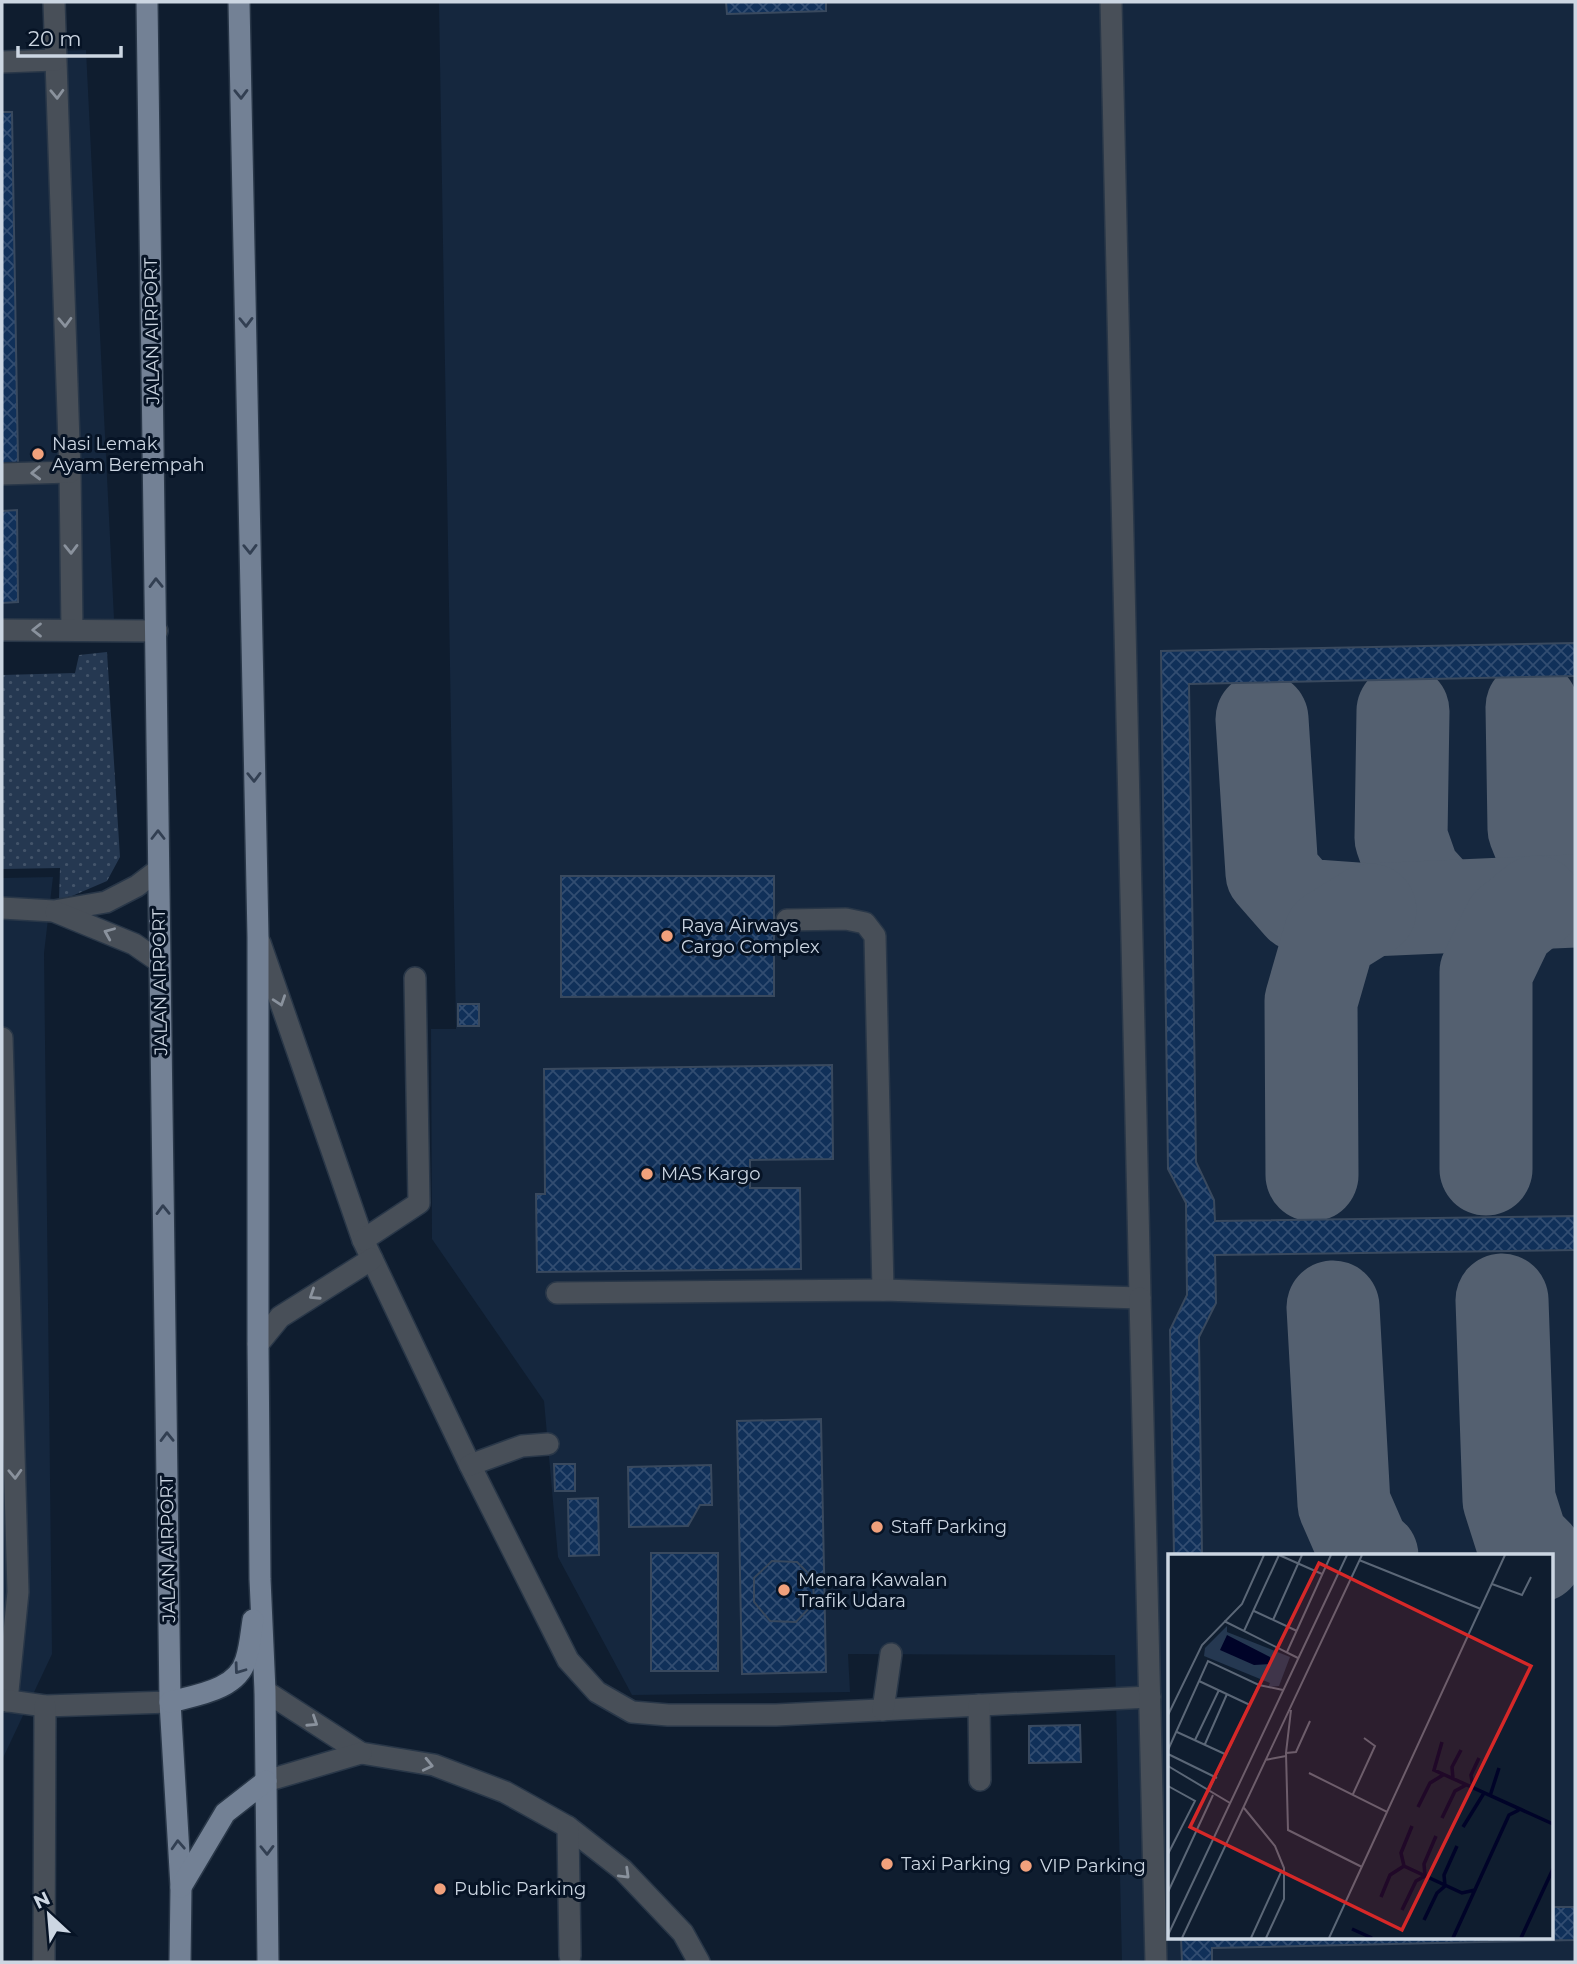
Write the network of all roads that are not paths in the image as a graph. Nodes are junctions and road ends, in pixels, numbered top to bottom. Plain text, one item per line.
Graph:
1 (54, 2) edge
2 (147, 2) edge
3 (239, 2) edge
4 (1111, 2) edge
5 (55, 60) junction
6 (2, 62) edge
7 (70, 472) junction
8 (2, 474) edge
9 (2, 630) edge
10 (72, 630) junction
11 (157, 631) junction
12 (158, 870) junction
13 (2, 908) edge
14 (54, 911) junction
15 (787, 920) dead end
16 (258, 937) junction
17 (160, 962) junction
18 (415, 978) dead end
19 (2, 1038) edge
20 (2, 1055) edge
21 (368, 1249) junction
22 (883, 1290) junction
23 (558, 1293) dead end
24 (1140, 1298) junction
25 (258, 1344) junction
26 (7, 1421) edge
27 (548, 1444) dead end
28 (470, 1465) junction
29 (260, 1579) junction
30 (10, 1592) edge
31 (891, 1654) dead end
32 (265, 1691) junction
33 (1150, 1697) junction
34 (5, 1700) edge
35 (170, 1702) junction
36 (979, 1705) junction
37 (45, 1706) junction
38 (883, 1710) junction
39 (361, 1753) junction
40 (980, 1780) dead end
41 (266, 1781) junction
42 (568, 1827) junction
43 (181, 1887) junction
44 (682, 1933) junction
45 (570, 1956) dead end
46 (44, 1962) edge
47 (180, 1962) edge
48 (268, 1962) edge
49 (683, 1962) edge
50 (699, 1962) edge
51 (1156, 1962) edge

1 - 5 street
11 -> 2 main road, JALAN AIRPORT
3 -> 16 main road
4 - 24 street
5 - 6 street
5 -> 7 street
7 -> 8 street
7 -> 10 street
10 -> 9 street
10 - 11 street
12 -> 11 main road, JALAN AIRPORT
12 - 14 street
12 - 17 main road, JALAN AIRPORT
13 - 14 street
17 -> 14 street
15 - 22 street
16 -> 21 street
16 - 25 main road
35 -> 17 main road, JALAN AIRPORT
18 - 21 street
19 - 20 street
20 - 26 street
21 -> 25 street
21 - 28 street
22 - 23 street
22 - 24 street
24 - 33 street
25 - 29 main road
26 -> 30 street
27 - 28 street
28 - 38 street
29 - 32 main road
29 -> 35 main road
30 - 34 street
31 - 38 street
32 -> 39 street
32 - 41 main road
33 - 36 street
33 - 51 street
34 - 37 street
35 - 37 street
43 -> 35 main road, JALAN AIRPORT
36 - 38 street
36 - 40 street
37 - 46 street
39 - 41 street
39 -> 42 street
41 - 43 main road
41 -> 48 main road
42 -> 44 street
42 - 45 street
43 - 47 main road, JALAN AIRPORT
44 - 49 street
44 - 50 street

